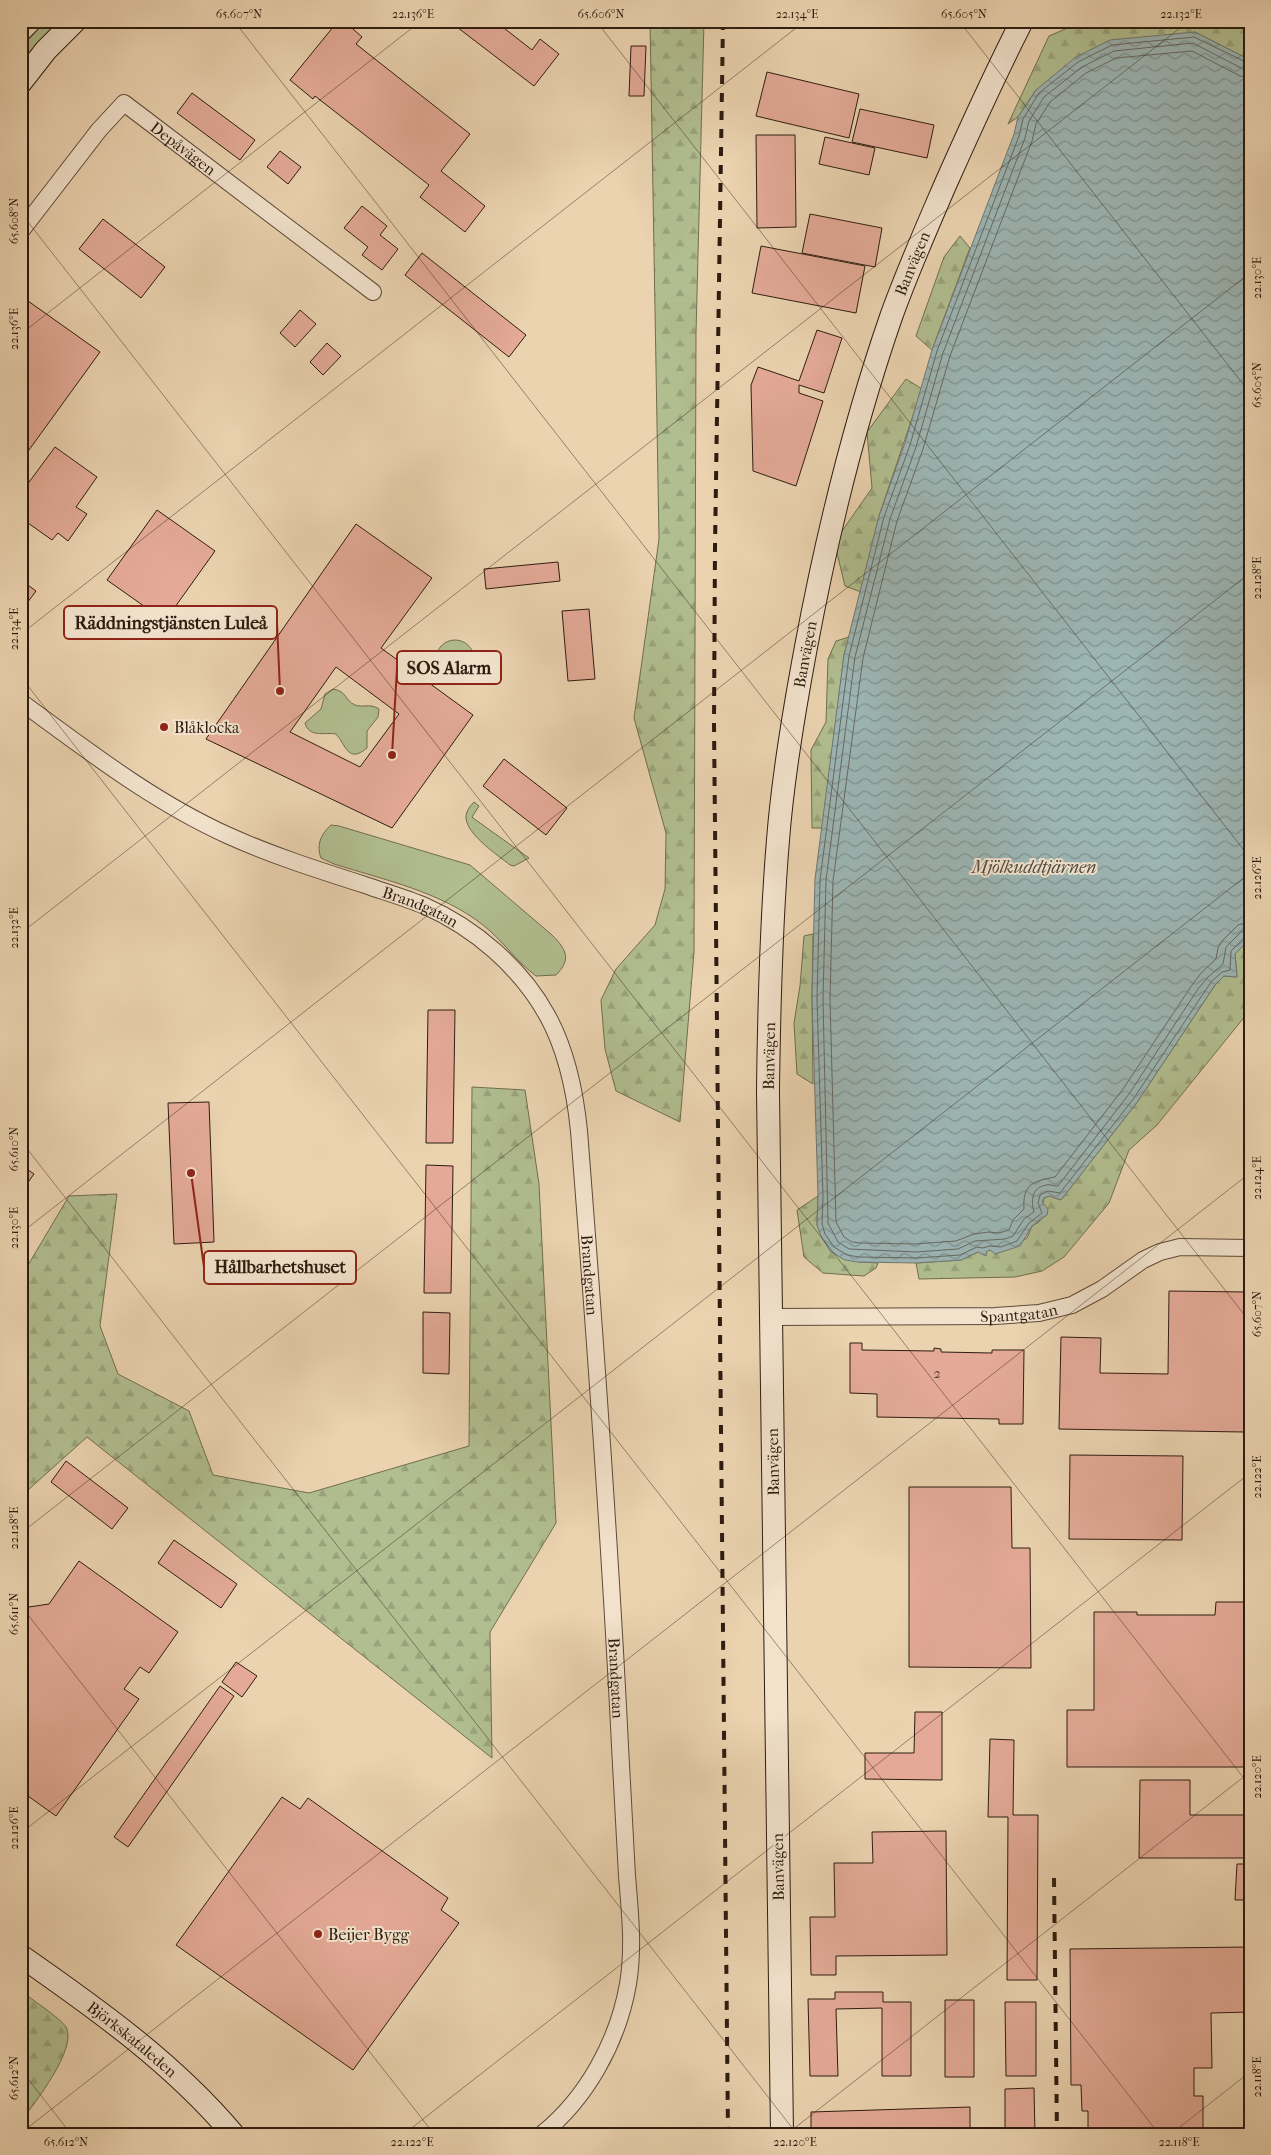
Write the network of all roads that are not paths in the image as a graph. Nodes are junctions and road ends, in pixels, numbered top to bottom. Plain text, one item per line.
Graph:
1 (30, 21) edge
2 (75, 21) edge
3 (1022, 21) edge
4 (21, 30) edge
5 (21, 82) edge
6 (21, 231) edge
7 (374, 292) dead end
8 (21, 702) edge
9 (1250, 1248) edge
10 (771, 1317) junction
11 (21, 1956) edge
12 (233, 2134) edge
13 (542, 2134) edge
14 (782, 2134) edge

1 - 4 street
2 - 5 street
3 - 10 street, Banvägen
6 - 7 street, Depåvägen
8 - 13 street, Brandgatan
9 - 10 street, Spantgatan
10 - 14 street, Banvägen
11 - 12 street, Björkskataleden

